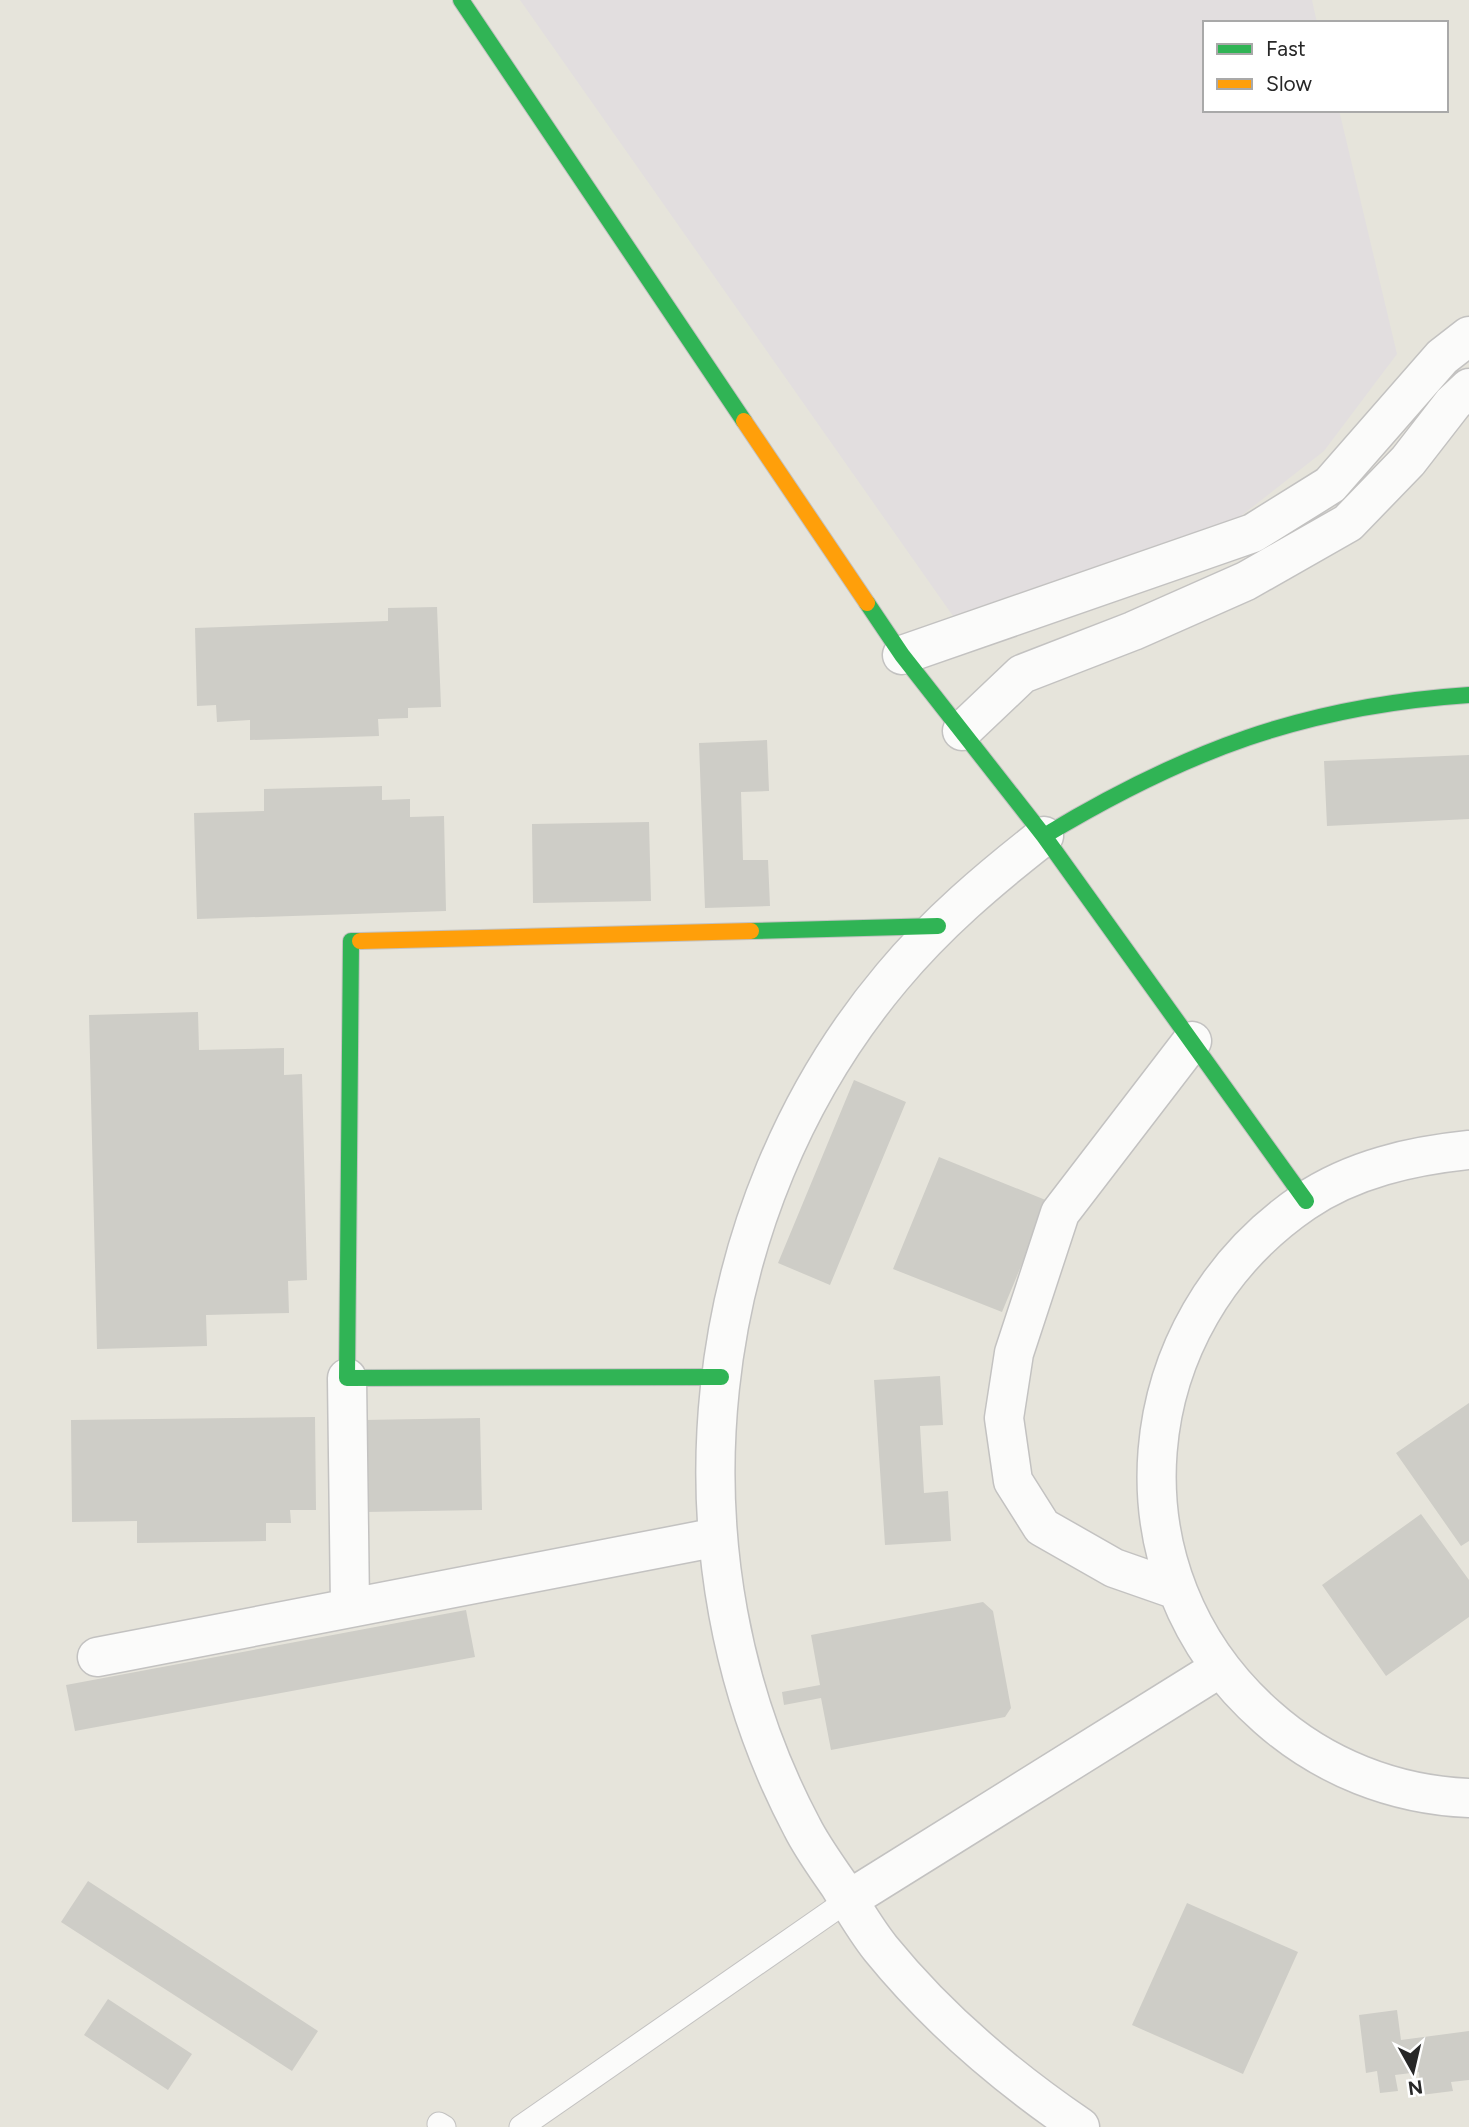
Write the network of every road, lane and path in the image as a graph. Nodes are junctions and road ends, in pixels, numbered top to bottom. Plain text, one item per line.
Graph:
1 (461, 0) edge
2 (1469, 337) edge
3 (1469, 388) edge
4 (902, 655) junction
5 (1469, 695) edge
6 (962, 731) junction
7 (1044, 836) junction
8 (938, 926) junction
9 (1192, 1041) junction
10 (1469, 1150) edge
11 (1306, 1201) junction
12 (721, 1377) junction
13 (347, 1378) junction
14 (718, 1537) junction
15 (1177, 1590) junction
16 (350, 1606) junction
17 (97, 1657) dead end
18 (1220, 1668) junction
19 (1469, 1798) edge
20 (848, 1900) junction
21 (521, 2127) edge
22 (1080, 2127) edge

1 - 4 street
2 - 4 street
3 - 6 street
4 - 6 street
5 - 7 street
6 - 7 street
7 - 8 street
7 - 9 street
8 - 12 street
8 - 13 street
9 - 11 street
9 - 15 street
10 - 11 street
11 - 15 street
12 - 13 street
12 - 14 street
13 - 16 street
14 - 16 street
14 - 20 street
15 - 18 street
16 - 17 street
18 - 19 street
18 - 20 street
20 - 21 lane
20 - 22 street

